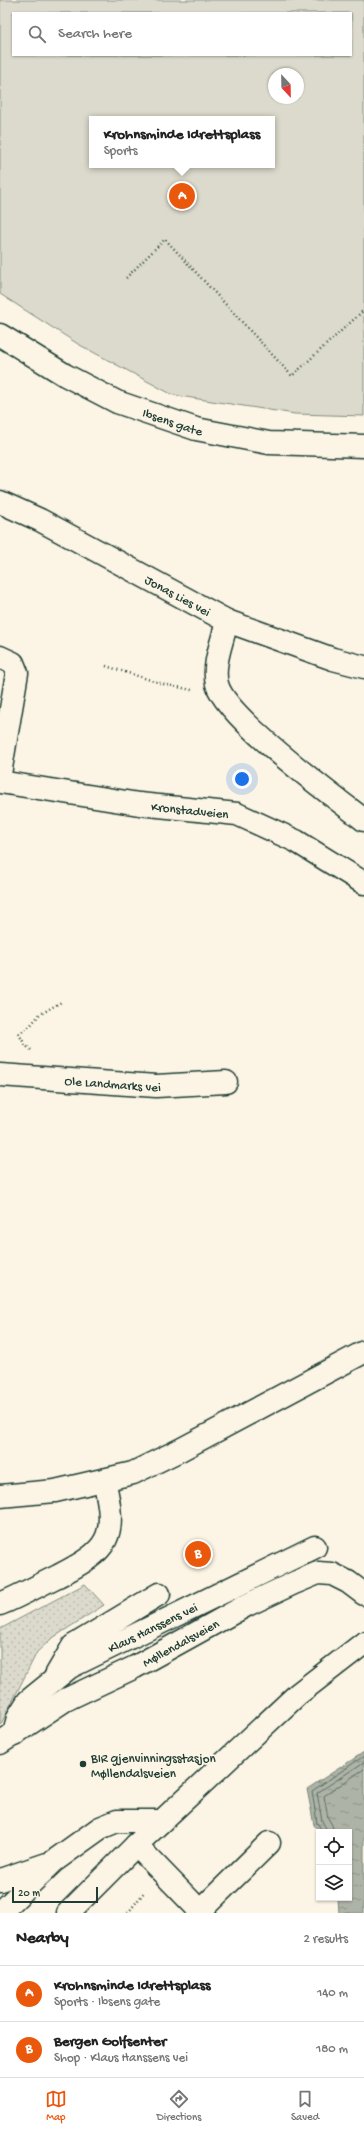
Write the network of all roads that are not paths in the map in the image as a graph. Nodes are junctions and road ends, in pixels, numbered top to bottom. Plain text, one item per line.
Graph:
1 (0, 335) edge
2 (364, 446) edge
3 (0, 502) edge
4 (227, 621) junction
5 (0, 657) edge
6 (364, 667) edge
7 (0, 774) edge
8 (0, 782) edge
9 (364, 820) edge
10 (364, 883) edge
11 (0, 1075) edge
12 (226, 1082) dead end
13 (364, 1352) edge
14 (104, 1480) junction
15 (0, 1496) edge
16 (315, 1547) dead end
17 (159, 1594) dead end
18 (364, 1594) edge
19 (0, 1604) edge
20 (364, 1643) edge
21 (54, 1680) junction
22 (7, 1739) edge
23 (159, 1823) junction
24 (269, 1843) dead end
25 (136, 1845) junction
26 (54, 1862) junction
27 (0, 1880) edge
28 (199, 1912) edge
29 (0, 1913) edge
30 (68, 1913) edge

1 - 2 street, Ibsens gate
3 - 4 street, Jonas Lies vei
4 - 6 street, Jonas Lies vei
4 - 9 street
5 - 7 street
8 - 10 street, Kronstadveien
11 - 12 street, Ole Landmarks vei
13 - 14 street
14 - 15 street
14 - 19 street
16 - 21 street, Klaus Hanssens vei
17 - 21 street
18 - 22 street, Møllendalsveien
20 - 23 street
21 - 22 street, Klaus Hanssens vei
23 - 25 street
23 - 26 street
24 - 28 street
25 - 28 street
25 - 30 street
26 - 27 street
26 - 29 street

